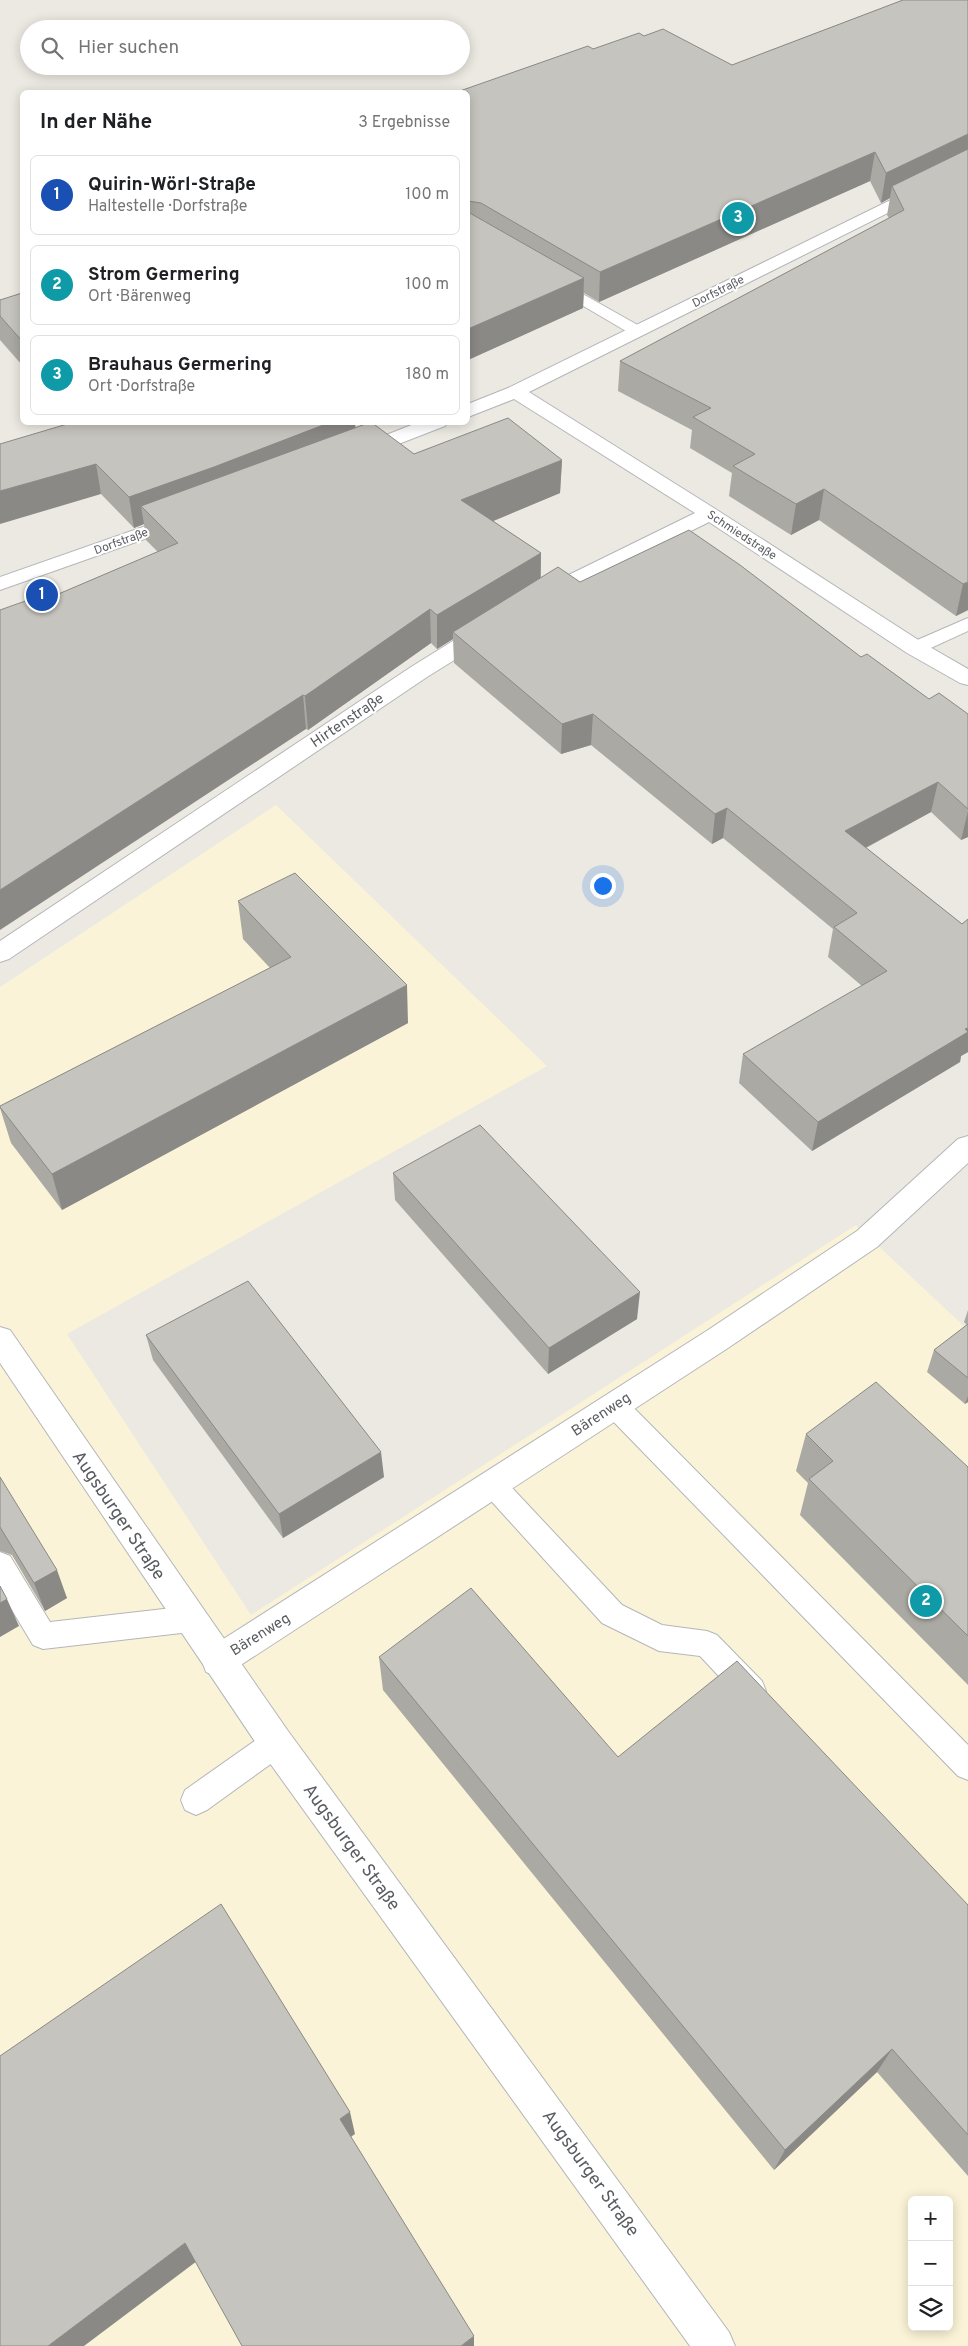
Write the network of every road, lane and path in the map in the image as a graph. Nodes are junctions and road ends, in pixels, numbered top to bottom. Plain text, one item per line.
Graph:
1 (968, 167) edge
2 (544, 276) edge
3 (637, 331) junction
4 (515, 392) junction
5 (470, 410) edge
6 (430, 425) edge
7 (338, 461) edge
8 (197, 514) edge
9 (710, 514) junction
10 (0, 584) edge
11 (529, 604) edge
12 (504, 620) edge
13 (968, 624) edge
14 (915, 648) junction
15 (968, 678) edge
16 (0, 953) edge
17 (968, 1147) edge
18 (4, 1355) edge
19 (614, 1405) junction
20 (492, 1484) junction
21 (0, 1565) edge
22 (190, 1619) junction
23 (218, 1661) junction
24 (769, 1709) edge
25 (276, 1743) junction
26 (968, 1766) edge
27 (196, 1800) dead end
28 (715, 2346) edge

1 - 3 street, Dorfstraße
2 - 3 lane
3 - 4 street, Dorfstraße
4 - 5 street, Dorfstraße
4 - 9 street, Schmiedstraße
6 - 7 street
8 - 10 street, Dorfstraße
9 - 11 street
9 - 14 street, Schmiedstraße
12 - 16 street, Hirtenstraße
13 - 14 lane
14 - 15 street, Schmiedstraße
17 - 19 street, Bärenweg
18 - 22 street, Augsburger Straße
19 - 20 street, Bärenweg
19 - 26 lane
20 - 23 street, Bärenweg
20 - 24 lane
21 - 22 lane
22 - 23 street, Augsburger Straße
23 - 25 street, Augsburger Straße
25 - 27 lane
25 - 28 street, Augsburger Straße

